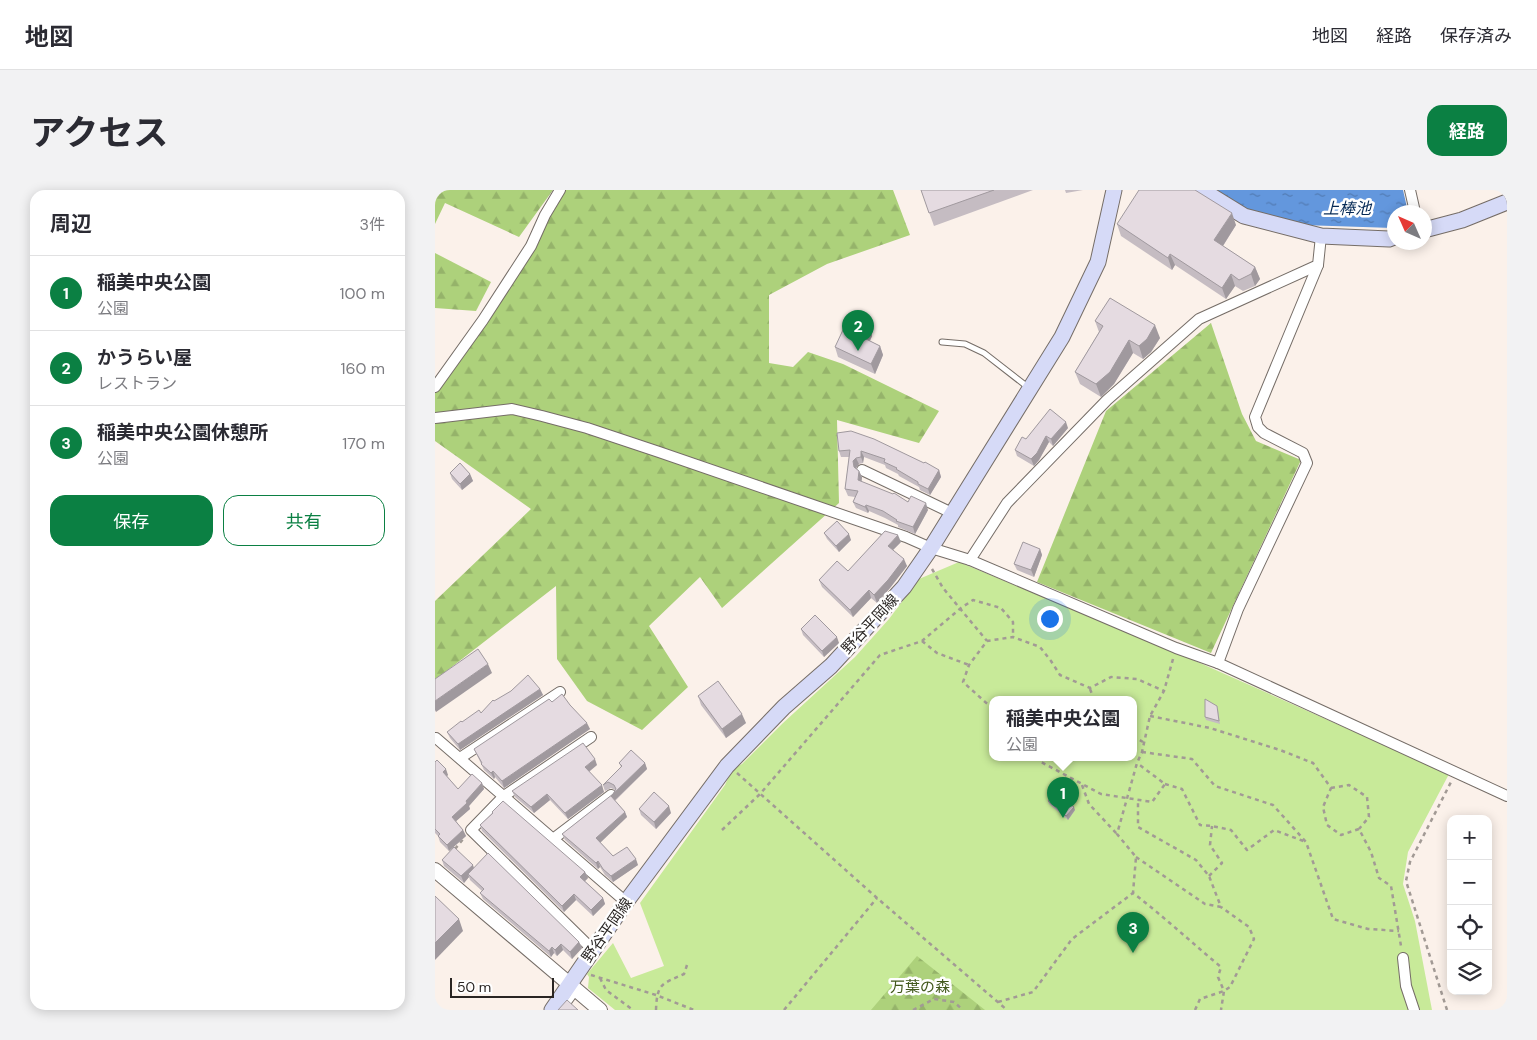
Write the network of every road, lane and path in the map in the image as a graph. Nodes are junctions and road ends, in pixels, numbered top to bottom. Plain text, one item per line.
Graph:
1 (560, 190) edge
2 (1114, 190) edge
3 (1201, 190) edge
4 (1410, 190) edge
5 (1507, 202) edge
6 (1413, 205) edge
7 (1432, 228) edge
8 (1321, 236) junction
9 (1387, 239) edge
10 (1318, 265) junction
11 (942, 342) dead end
12 (435, 387) edge
13 (1030, 388) junction
14 (435, 418) edge
15 (862, 470) dead end
16 (952, 513) junction
17 (930, 556) junction
18 (970, 560) junction
19 (961, 608) junction
20 (1013, 637) junction
21 (987, 641) junction
22 (922, 642) junction
23 (1177, 648) junction
24 (1218, 663) junction
25 (969, 665) junction
26 (1089, 688) junction
27 (1164, 691) junction
28 (560, 692) dead end
29 (1093, 696) edge
30 (989, 705) edge
31 (1150, 716) junction
32 (591, 737) dead end
33 (436, 738) dead end
34 (1137, 738) edge
35 (1143, 742) junction
36 (1142, 752) junction
37 (460, 758) junction
38 (1040, 761) edge
39 (1137, 764) junction
40 (727, 766) junction
41 (1456, 772) junction
42 (1082, 784) junction
43 (1165, 784) junction
44 (1331, 788) junction
45 (760, 794) junction
46 (611, 795) edge
47 (504, 796) junction
48 (1507, 796) edge
49 (1127, 799) junction
50 (1138, 800) junction
51 (1212, 826) junction
52 (1359, 829) junction
53 (471, 830) junction
54 (722, 830) dead end
55 (1117, 834) junction
56 (553, 839) junction
57 (1307, 842) junction
58 (453, 850) edge
59 (1136, 858) junction
60 (435, 870) edge
61 (1209, 876) junction
62 (1133, 893) junction
63 (877, 898) junction
64 (626, 902) junction
65 (1221, 907) junction
66 (1399, 931) junction
67 (593, 950) junction
68 (1403, 958) joint
69 (687, 965) dead end
70 (600, 978) junction
71 (573, 987) junction
72 (1224, 991) junction
73 (656, 995) junction
74 (997, 1002) junction
75 (552, 1010) edge
76 (563, 1010) edge
77 (600, 1010) edge
78 (633, 1010) edge
79 (656, 1010) edge
80 (694, 1010) edge
81 (784, 1010) edge
82 (913, 1010) edge
83 (963, 1010) edge
84 (1007, 1010) edge
85 (1195, 1010) edge
86 (1221, 1010) edge
87 (1414, 1010) edge
88 (1447, 1010) edge

1 - 12 street
2 - 13 main road, 野谷平岡線
3 - 8 main road
4 - 6 street
5 - 7 main road
8 - 9 main road
8 - 10 street
10 - 18 street
10 - 24 street
11 - 13 lane
13 - 16 main road, 野谷平岡線
14 - 17 street
15 - 16 street
16 - 17 main road, 野谷平岡線
17 - 18 street
17 - 19 path
17 - 40 main road, 野谷平岡線
18 - 23 street
19 - 20 path
19 - 21 path
19 - 22 path
20 - 21 path
20 - 26 path
21 - 25 path
22 - 25 path
22 - 45 path
23 - 24 street
23 - 27 path
24 - 41 street
25 - 30 path
26 - 27 path
26 - 29 path
27 - 31 path
28 - 37 street
31 - 35 path
31 - 44 path
32 - 47 street
33 - 37 street
34 - 35 path
35 - 36 path
36 - 39 path
36 - 57 path
37 - 47 street
38 - 42 path
39 - 43 path
39 - 49 path
40 - 45 path
40 - 64 main road, 野谷平岡線
41 - 48 street
41 - 88 path
42 - 49 path
42 - 55 path
43 - 50 path
43 - 51 path
44 - 52 path
44 - 52 path
45 - 54 path
45 - 63 path
46 - 56 street
47 - 53 street
47 - 56 street
49 - 50 path
49 - 55 path
50 - 61 path
51 - 57 path
51 - 61 path
52 - 66 path
53 - 58 path
53 - 67 street
55 - 59 path
56 - 64 street
57 - 66 path
59 - 62 path
59 - 65 path
60 - 71 street
61 - 65 path
62 - 72 path
62 - 74 path
63 - 74 path
63 - 81 path
64 - 67 main road, 野谷平岡線
65 - 72 path
66 - 68 path
67 - 71 main road, 野谷平岡線
68 - 87 street
69 - 73 path
70 - 71 path
70 - 73 path
70 - 78 path
71 - 75 main road, 野谷平岡線
71 - 76 lane
71 - 77 street
72 - 85 path
72 - 86 path
73 - 79 path
73 - 80 path
74 - 84 path
82 - 83 path

